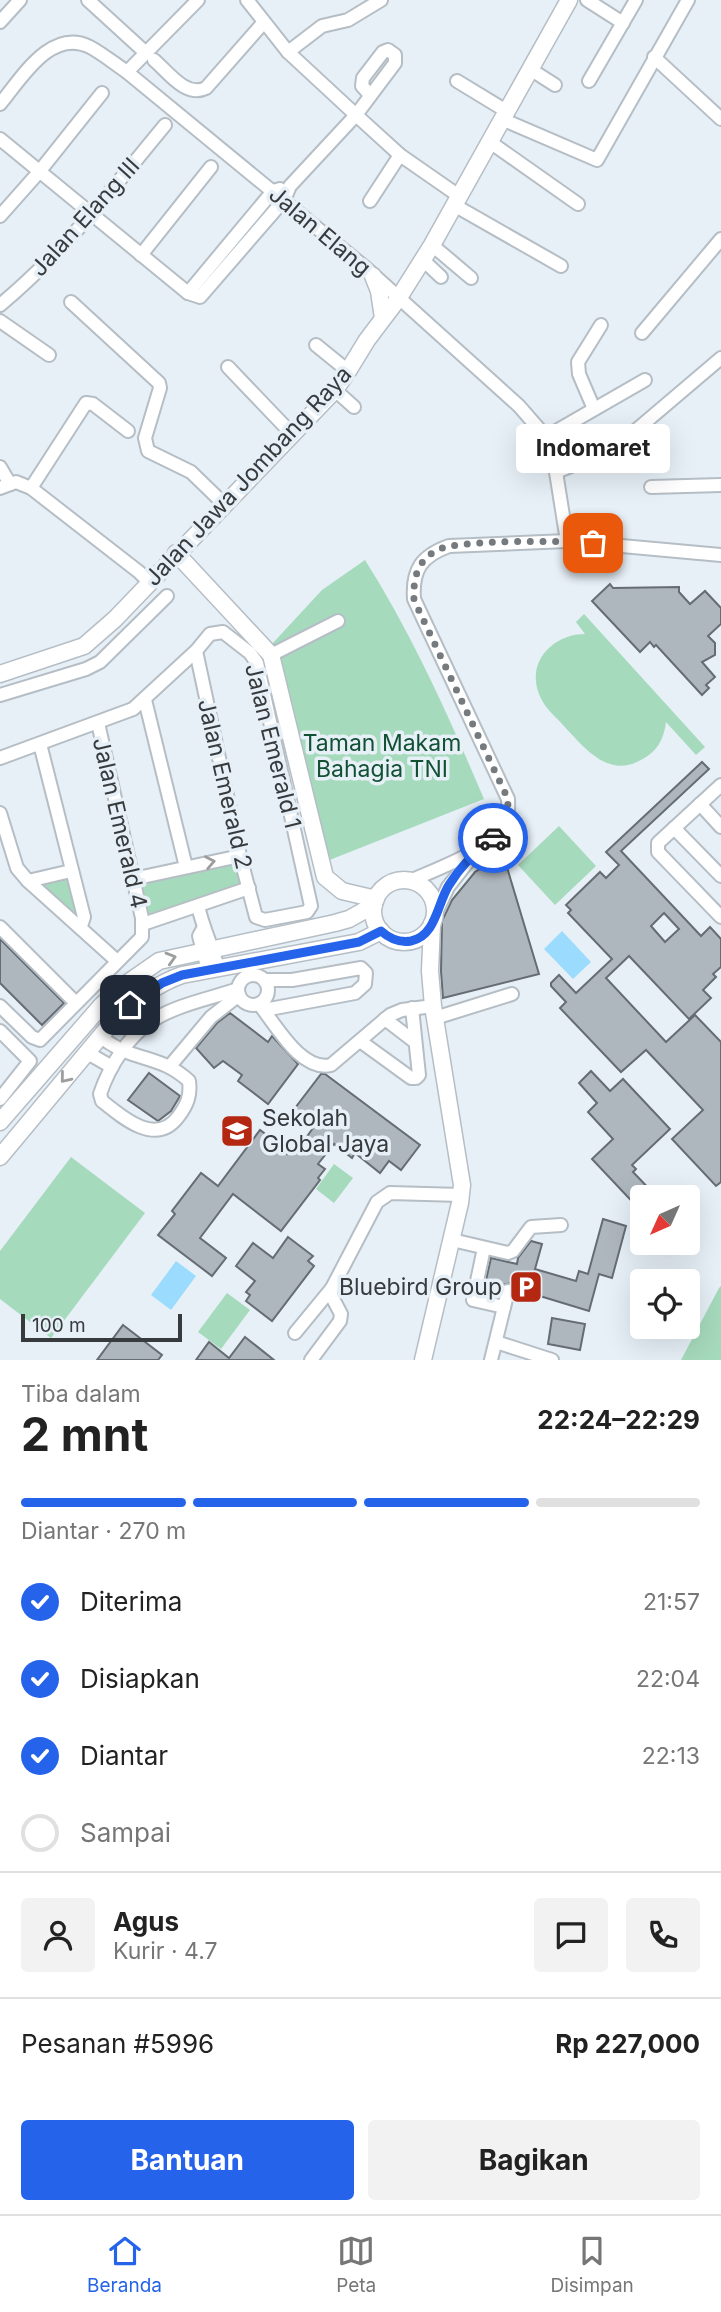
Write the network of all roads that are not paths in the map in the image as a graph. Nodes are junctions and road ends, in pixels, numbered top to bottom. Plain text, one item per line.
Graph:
1 (20, 0) edge
2 (198, 0) edge
3 (247, 0) edge
4 (381, 0) edge
5 (569, 0) edge
6 (587, 0) edge
7 (636, 0) edge
8 (688, 0) edge
9 (97, 3) edge
10 (0, 22) edge
11 (264, 22) junction
12 (623, 23) junction
13 (288, 52) junction
14 (150, 56) junction
15 (654, 57) junction
16 (530, 69) junction
17 (127, 72) junction
18 (457, 81) dead end
19 (589, 82) dead end
20 (555, 85) dead end
21 (102, 93) dead end
22 (370, 94) dead end
23 (0, 104) edge
24 (356, 115) junction
25 (506, 116) junction
26 (721, 119) edge
27 (165, 125) dead end
28 (0, 139) edge
29 (490, 142) junction
30 (400, 155) junction
31 (211, 167) dead end
32 (40, 172) junction
33 (290, 186) junction
34 (273, 191) junction
35 (284, 200) junction
36 (457, 200) junction
37 (370, 201) dead end
38 (578, 204) dead end
39 (92, 214) junction
40 (0, 216) edge
41 (721, 239) edge
42 (432, 245) junction
43 (141, 255) junction
44 (423, 260) junction
45 (561, 266) dead end
46 (373, 276) junction
47 (441, 276) dead end
48 (471, 278) dead end
49 (188, 293) junction
50 (398, 299) junction
51 (71, 302) dead end
52 (0, 305) edge
53 (383, 318) junction
54 (0, 321) edge
55 (601, 325) dead end
56 (642, 333) dead end
57 (316, 345) dead end
58 (49, 355) dead end
59 (721, 358) edge
60 (228, 367) dead end
61 (348, 372) junction
62 (645, 380) dead end
63 (335, 390) junction
64 (354, 407) dead end
65 (594, 409) junction
66 (128, 431) dead end
67 (292, 434) junction
68 (546, 437) junction
69 (0, 467) edge
70 (556, 471) junction
71 (721, 485) edge
72 (5, 486) edge
73 (651, 487) dead end
74 (31, 488) junction
75 (225, 505) junction
76 (567, 541) junction
77 (176, 553) junction
78 (721, 555) edge
79 (149, 582) junction
80 (167, 596) dead end
81 (120, 614) junction
82 (338, 621) dead end
83 (140, 624) junction
84 (130, 634) junction
85 (196, 651) junction
86 (271, 655) junction
87 (0, 674) edge
88 (0, 695) edge
89 (145, 700) junction
90 (97, 723) junction
91 (40, 744) junction
92 (0, 758) edge
93 (721, 785) edge
94 (700, 804) junction
95 (0, 813) edge
96 (721, 827) edge
97 (674, 828) junction
98 (481, 846) junction
99 (240, 856) junction
100 (186, 867) junction
101 (71, 871) junction
102 (721, 876) edge
103 (132, 879) junction
104 (28, 881) junction
105 (410, 881) junction
106 (249, 888) junction
107 (342, 891) junction
108 (375, 902) junction
109 (198, 906) junction
110 (256, 917) joint
111 (721, 917) edge
112 (349, 919) junction
113 (433, 921) junction
114 (142, 924) junction
115 (78, 925) junction
116 (0, 927) edge
117 (381, 931) junction
118 (359, 942) junction
119 (401, 942) junction
120 (208, 949) junction
121 (287, 955) junction
122 (117, 961) junction
123 (213, 969) junction
124 (430, 971) junction
125 (265, 980) junction
126 (292, 980) junction
127 (238, 992) junction
128 (512, 994) dead end
129 (76, 1003) junction
130 (0, 1006) edge
131 (261, 1007) junction
132 (412, 1008) junction
133 (434, 1012) junction
134 (385, 1019) junction
135 (0, 1031) edge
136 (99, 1037) junction
137 (360, 1041) junction
138 (415, 1042) junction
139 (123, 1051) junction
140 (86, 1052) junction
141 (170, 1066) junction
142 (112, 1067) junction
143 (0, 1099) edge
144 (0, 1122) edge
145 (0, 1157) edge
146 (461, 1195) junction
147 (561, 1225) dead end
148 (452, 1240) junction
149 (484, 1248) junction
150 (332, 1288) junction
151 (508, 1291) dead end
152 (504, 1307) junction
153 (295, 1333) dead end
154 (496, 1342) junction
155 (311, 1360) edge
156 (422, 1360) edge
157 (491, 1360) edge
158 (552, 1360) edge

1 - 10 street
2 - 14 street
3 - 11 street
4 - 13 street
5 - 16 main road, Jalan Jawa Jombang Raya
6 - 12 street
7 - 12 street
8 - 15 street
9 - 14 street
11 - 13 street
11 - 14 street
12 - 19 street
13 - 24 street
14 - 17 street
15 - 25 street
15 - 26 street
16 - 20 street
16 - 25 main road, Jalan Jawa Jombang Raya
17 - 23 street, Jalan Elang
17 - 34 street, Jalan Elang
18 - 25 street
21 - 32 street
22 - 24 street
24 - 30 street
24 - 33 street
25 - 29 main road, Jalan Jawa Jombang Raya
27 - 39 street, Jalan Elang III
28 - 32 street
29 - 36 main road, Jalan Jawa Jombang Raya
29 - 38 street
30 - 36 street
30 - 37 street
31 - 43 street
32 - 39 street
32 - 40 street
33 - 34 street
33 - 35 street
34 - 35 street, Jalan Elang
34 - 49 street
35 - 46 street, Jalan Elang
35 - 49 street
36 - 42 main road, Jalan Jawa Jombang Raya
36 - 45 street
39 - 43 street
39 - 52 street, Jalan Elang III
41 - 56 street
42 - 44 main road, Jalan Jawa Jombang Raya
42 - 48 street
43 - 49 street
44 - 47 street
44 - 50 main road, Jalan Jawa Jombang Raya
46 - 50 street, Jalan Elang
46 - 53 main road
50 - 53 main road, Jalan Jawa Jombang Raya
50 - 68 street, Jalan Elang
51 - 75 street
53 - 61 main road, Jalan Jawa Jombang Raya
54 - 58 street
55 - 65 street
57 - 61 street
59 - 70 street
60 - 67 street
61 - 63 main road, Jalan Jawa Jombang Raya
62 - 65 street
63 - 64 street
63 - 67 main road, Jalan Jawa Jombang Raya
65 - 68 street
66 - 74 street
67 - 75 main road, Jalan Jawa Jombang Raya
68 - 70 street, Jalan Elang
69 - 72 street
70 - 76 street, Jalan Elang
71 - 73 street
72 - 74 street
74 - 79 street
75 - 77 main road, Jalan Jawa Jombang Raya
76 - 78 street
76 - 98 street
77 - 79 main road, Jalan Jawa Jombang Raya
77 - 86 main road
79 - 81 main road, Jalan Jawa Jombang Raya
80 - 83 street
81 - 83 street
81 - 84 street
81 - 87 main road, Jalan Jawa Jombang Raya
82 - 86 street
83 - 84 street
84 - 88 street
85 - 89 street, Jalan Emerald 1
85 - 99 street, Jalan Emerald 2
85 - 110 street, Jalan Emerald 1
86 - 107 main road
89 - 90 street, Jalan Emerald 1
89 - 100 street
90 - 91 street, Jalan Emerald 1
90 - 103 street, Jalan Emerald 4
91 - 92 street, Jalan Emerald 1
91 - 101 street
93 - 94 street
94 - 96 street
94 - 97 street
95 - 104 street
97 - 102 street
97 - 111 street
98 - 105 street
98 - 113 street
100 -> 99 street
99 - 106 street, Jalan Emerald 2
100 - 103 street
101 - 104 street
101 - 115 street
103 - 114 street, Jalan Emerald 4
104 - 115 street
105 - 108 main road
105 - 113 main road
106 - 109 street
106 - 110 street, Jalan Emerald 2
107 - 108 main road
107 - 112 main road
108 - 112 main road
108 - 117 main road
109 - 114 street
109 - 120 street
112 - 118 main road
112 - 120 main road
113 - 119 main road
113 - 124 main road
114 - 122 street, Jalan Emerald 4
115 - 122 street
116 - 129 street
117 - 118 main road
117 - 119 main road
118 - 121 main road
119 - 124 main road
120 - 123 street
144 -> 120 main road
121 - 123 main road
121 - 126 street
122 - 129 street, Jalan Emerald 4
123 - 136 main road
124 - 133 main road
125 - 126 street
125 - 127 street
125 - 131 street
126 - 131 street
127 - 131 street
127 - 139 street
127 - 141 street
128 - 133 street
129 - 130 street, Jalan Emerald 4
131 - 137 street
132 - 133 street
132 - 134 street
132 - 138 street
133 - 146 main road
134 - 137 street
134 - 138 street
135 - 143 street
136 - 139 street
136 - 140 main road
137 - 138 street
139 - 141 street
139 - 142 street
140 - 142 street
140 -> 145 main road
141 - 142 street
146 - 148 main road
146 - 150 street
147 - 149 street
148 - 149 street
148 - 156 main road
149 - 152 street
150 - 153 street
150 - 155 street
151 - 152 street
152 - 154 street
154 - 157 street
154 - 158 street

